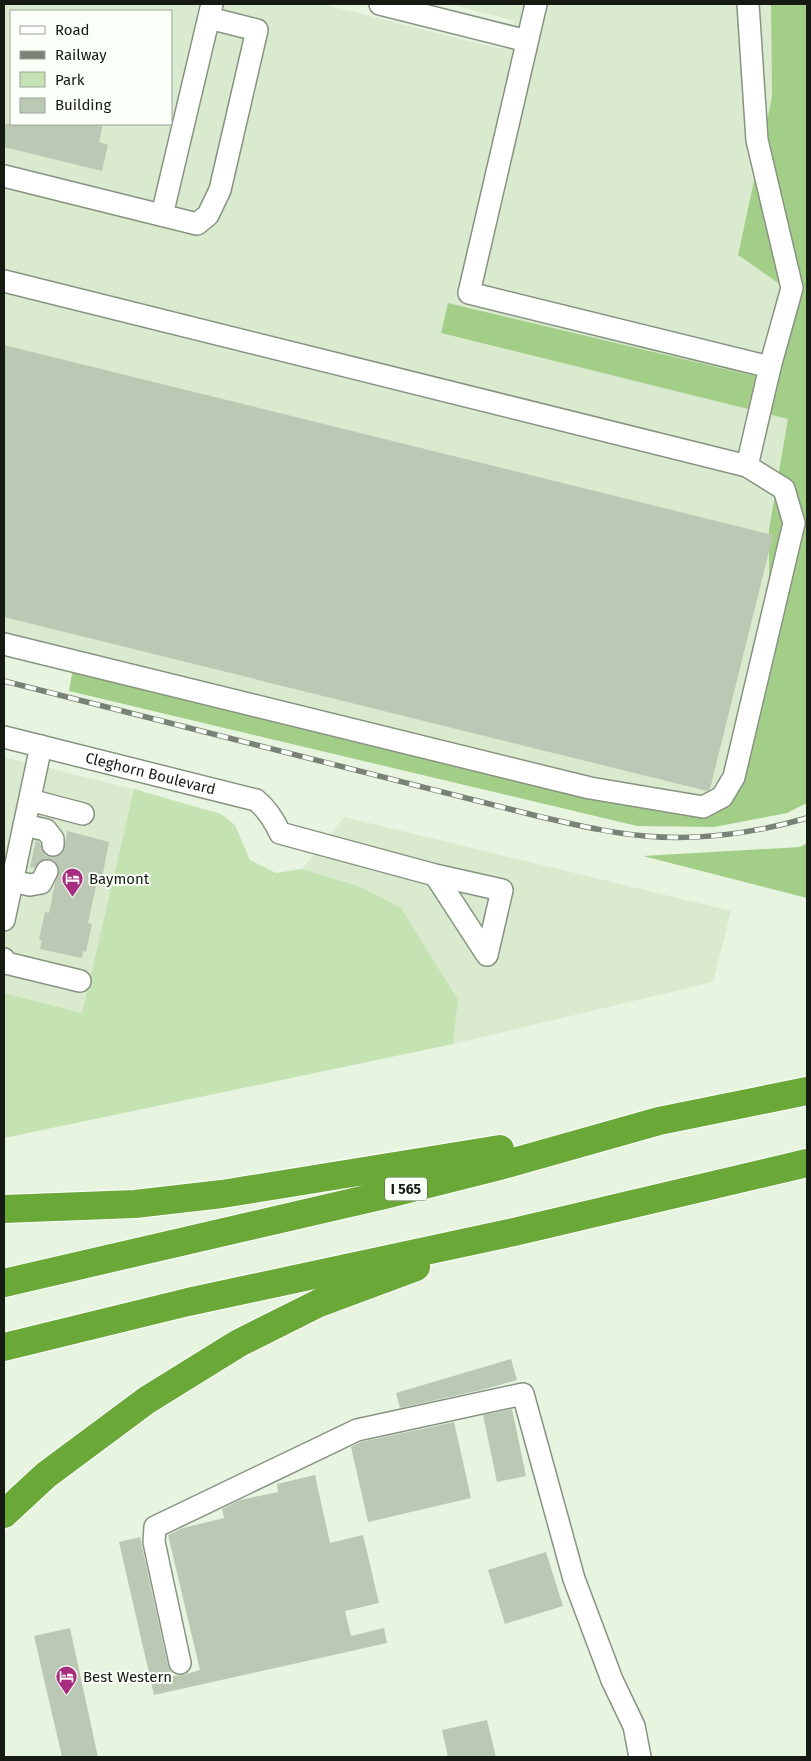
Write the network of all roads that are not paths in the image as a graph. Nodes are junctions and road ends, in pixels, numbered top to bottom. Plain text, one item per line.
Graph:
1 (380, 4) edge
2 (536, 4) edge
3 (748, 4) edge
4 (211, 11) edge
5 (527, 40) junction
6 (4, 176) edge
7 (162, 215) junction
8 (4, 281) edge
9 (770, 367) junction
10 (748, 466) junction
11 (4, 644) edge
12 (4, 737) edge
13 (41, 746) junction
14 (30, 800) junction
15 (83, 814) dead end
16 (24, 826) junction
17 (52, 845) dead end
18 (47, 871) dead end
19 (435, 875) dead end
20 (12, 881) junction
21 (4, 920) edge
22 (4, 958) edge
23 (80, 981) dead end
24 (807, 1091) edge
25 (659, 1122) junction
26 (807, 1163) edge
27 (4, 1209) edge
28 (514, 1232) junction
29 (4, 1282) edge
30 (4, 1348) edge
31 (4, 1514) edge
32 (180, 1663) dead end
33 (640, 1757) edge

1 - 5 street
2 - 5 street
3 - 9 street
4 - 7 street
4 - 7 street
5 - 9 street
6 - 7 street
8 - 10 street
9 - 10 street
10 - 11 street
12 - 13 street, Cleghorn Boulevard
13 - 14 street
13 - 19 street, Cleghorn Boulevard
14 - 15 street
14 - 16 street
16 - 17 street
16 - 20 street
18 - 20 street
20 - 21 street
22 - 23 street
24 - 25 highway, I 565
25 - 27 highway
25 - 29 highway, I 565
26 - 28 highway
28 - 30 highway
28 - 31 highway
32 - 33 street

